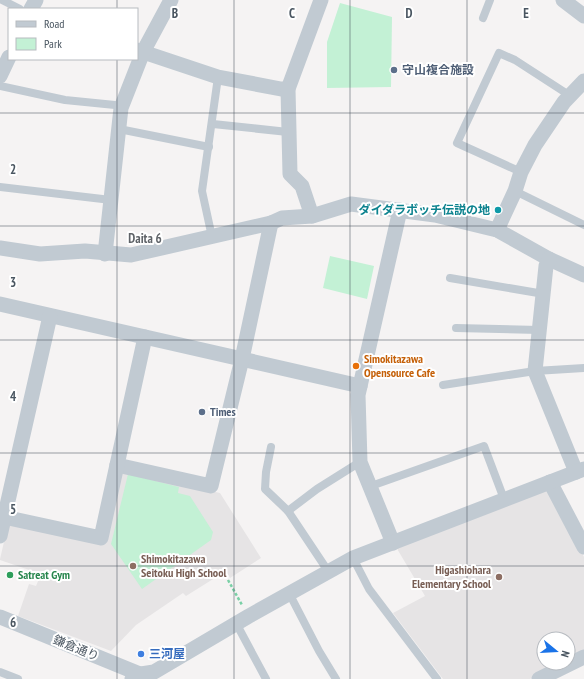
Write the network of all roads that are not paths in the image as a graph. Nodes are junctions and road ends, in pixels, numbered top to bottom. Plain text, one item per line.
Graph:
1 (2, 0) edge
2 (171, 0) edge
3 (321, 0) edge
4 (490, 0) edge
5 (564, 0) edge
6 (18, 8) edge
7 (584, 16) edge
8 (483, 18) dead end
9 (140, 51) edge
10 (8, 59) edge
11 (137, 60) edge
12 (0, 76) edge
13 (218, 77) junction
14 (584, 81) edge
15 (0, 86) edge
16 (288, 89) junction
17 (569, 95) junction
18 (121, 108) junction
19 (212, 124) junction
20 (119, 129) junction
21 (288, 132) junction
22 (210, 147) junction
23 (521, 172) junction
24 (0, 187) edge
25 (515, 191) junction
26 (111, 200) junction
27 (400, 210) junction
28 (312, 216) junction
29 (271, 223) junction
30 (584, 225) edge
31 (497, 230) junction
32 (212, 236) junction
33 (0, 248) edge
34 (106, 254) junction
35 (549, 259) junction
36 (584, 275) edge
37 (450, 278) dead end
38 (544, 294) junction
39 (0, 304) edge
40 (50, 316) junction
41 (456, 328) dead end
42 (539, 330) junction
43 (146, 338) junction
44 (242, 359) junction
45 (584, 368) edge
46 (535, 371) junction
47 (443, 384) dead end
48 (360, 386) junction
49 (271, 447) dead end
50 (360, 462) junction
51 (117, 465) junction
52 (580, 471) edge
53 (550, 482) junction
54 (371, 486) junction
55 (504, 499) junction
56 (288, 511) junction
57 (4, 517) junction
58 (0, 536) edge
59 (393, 543) junction
60 (584, 547) edge
61 (353, 558) junction
62 (328, 572) junction
63 (289, 593) junction
64 (242, 619) junction
65 (1, 620) edge
66 (584, 657) edge
67 (0, 672) edge
68 (141, 678) edge
69 (18, 679) edge
70 (266, 679) edge
71 (336, 679) edge
72 (437, 679) edge
73 (539, 679) edge

1 - 6 lane
2 - 9 street
3 - 16 street
4 - 8 lane
5 - 7 street
9 - 13 street
10 - 12 street
11 - 18 street
13 - 16 street
13 - 19 lane
14 - 17 street
15 - 18 lane
16 - 21 street
17 - 23 street
17 - 23 lane
18 - 20 street
19 - 21 lane
19 - 22 lane
20 - 22 lane
20 - 26 street
21 - 28 street
22 - 32 lane
23 - 25 street
24 - 26 lane
25 - 30 lane
25 - 31 street
26 - 34 street
27 - 28 street
27 - 31 street
27 - 48 street
28 - 29 street
29 - 32 street
29 - 44 street
31 - 35 street
32 - 34 street
33 - 34 street
35 - 36 street
35 - 38 street
37 - 38 lane
38 - 42 street
39 - 40 street
40 - 43 street
40 - 57 street
41 - 42 lane
42 - 46 street
43 - 44 street
43 - 51 street
44 - 48 street
44 - 51 street
45 - 46 lane
46 - 47 lane
46 - 52 street
48 - 50 street
49 - 56 lane
50 - 54 street
50 - 56 lane
51 - 57 street
52 - 53 street
53 - 55 street
53 - 60 street
54 - 55 lane
54 - 59 street
55 - 59 street
56 - 62 lane
57 - 58 street
59 - 61 street
61 - 62 street
61 - 72 lane
62 - 63 street
63 - 64 street
63 - 71 lane
64 - 68 street
64 - 70 lane
65 - 68 street, 鎌倉通り
66 - 73 street
67 - 69 lane

